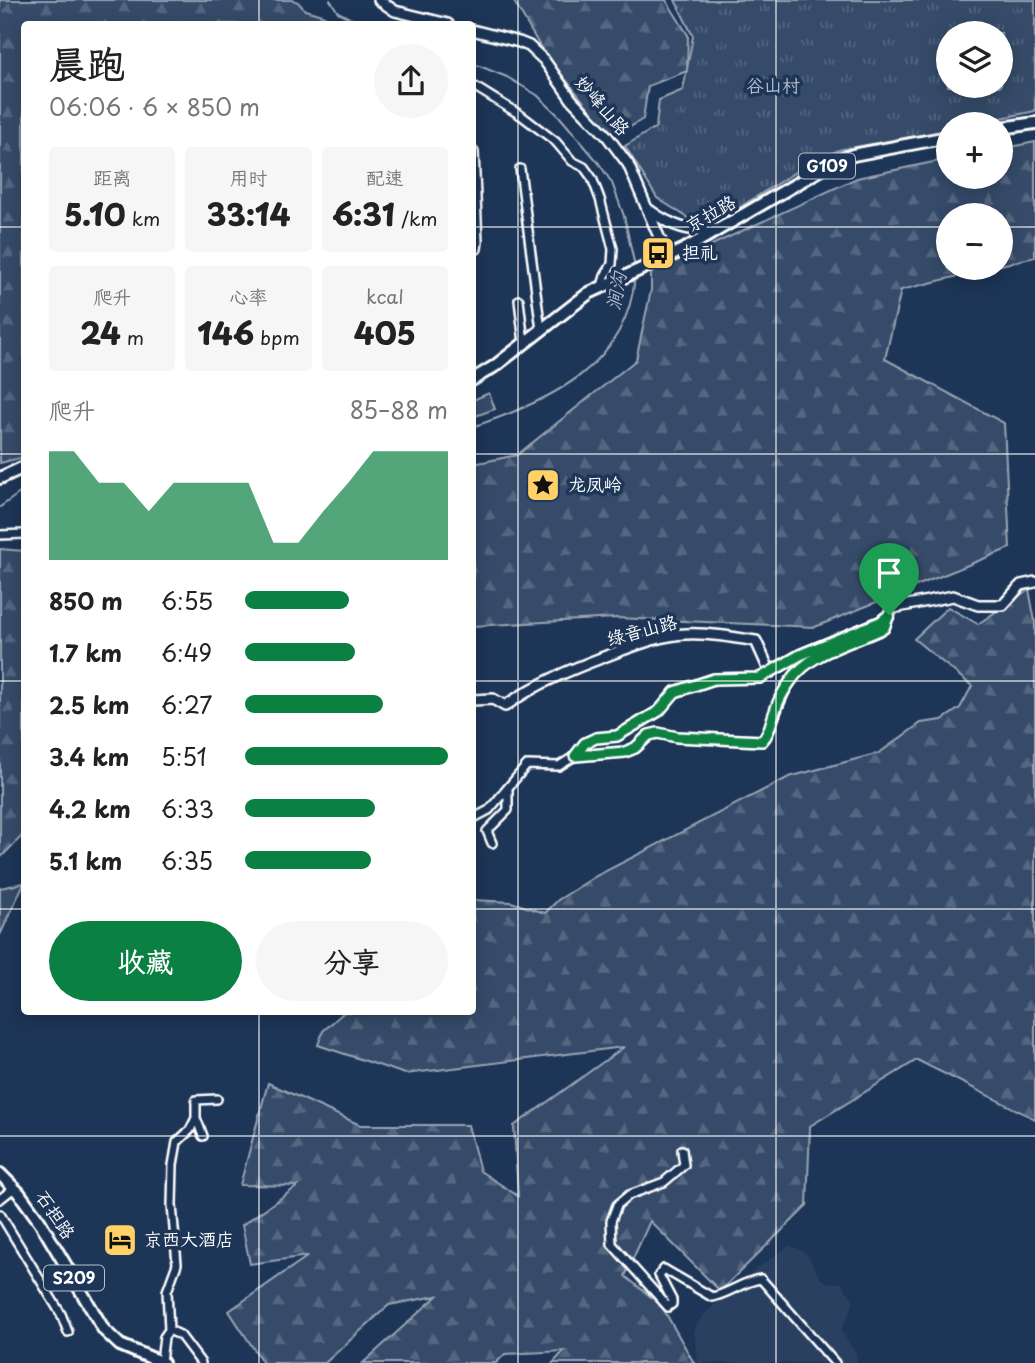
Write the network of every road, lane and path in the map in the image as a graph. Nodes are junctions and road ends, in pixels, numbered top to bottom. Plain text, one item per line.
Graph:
1 (379, 0) edge
2 (437, 21) edge
3 (476, 31) edge
4 (476, 87) edge
5 (1035, 123) edge
6 (1013, 126) edge
7 (936, 139) edge
8 (520, 169) dead end
9 (476, 206) edge
10 (648, 209) junction
11 (719, 229) junction
12 (476, 248) edge
13 (665, 259) junction
14 (602, 286) junction
15 (519, 300) dead end
16 (541, 330) junction
17 (524, 343) junction
18 (476, 375) edge
19 (21, 468) edge
20 (0, 478) edge
21 (21, 534) edge
22 (0, 535) edge
23 (1035, 582) edge
24 (889, 615) junction
25 (770, 672) junction
26 (476, 700) edge
27 (575, 756) junction
28 (508, 789) junction
29 (476, 817) edge
30 (492, 844) dead end
31 (218, 1099) dead end
32 (196, 1118) junction
33 (203, 1136) dead end
34 (682, 1150) dead end
35 (0, 1174) edge
36 (14, 1188) junction
37 (0, 1199) edge
38 (0, 1214) edge
39 (169, 1330) junction
40 (68, 1332) dead end
41 (162, 1363) edge
42 (201, 1363) edge
43 (835, 1363) edge

1 - 2 street
3 - 10 street, 妙峰山路
4 - 14 street
5 - 6 main road
7 - 11 main road, 京拉路 / G109
8 - 16 street
9 - 12 street
10 - 11 street
10 - 13 street, 妙峰山路
11 - 13 main road, 京拉路 / G109
13 - 14 main road, 京拉路 / G109
14 - 16 main road, 京拉路 / G109
15 - 17 street
16 - 17 main road, 京拉路 / G109
17 - 18 main road, 京拉路 / G109
19 - 20 main road
21 - 22 street
23 - 24 street
24 - 25 street
24 - 27 street
25 - 26 street, 绿音山路
25 - 27 street
27 - 28 street
28 - 29 street
28 - 30 street
31 - 32 street
32 - 33 street
32 - 39 street
34 - 43 street
35 - 36 main road, 石担路 / S209
36 - 37 street
36 - 41 main road, 石担路 / S209
38 - 40 street
39 - 41 street
39 - 42 street

